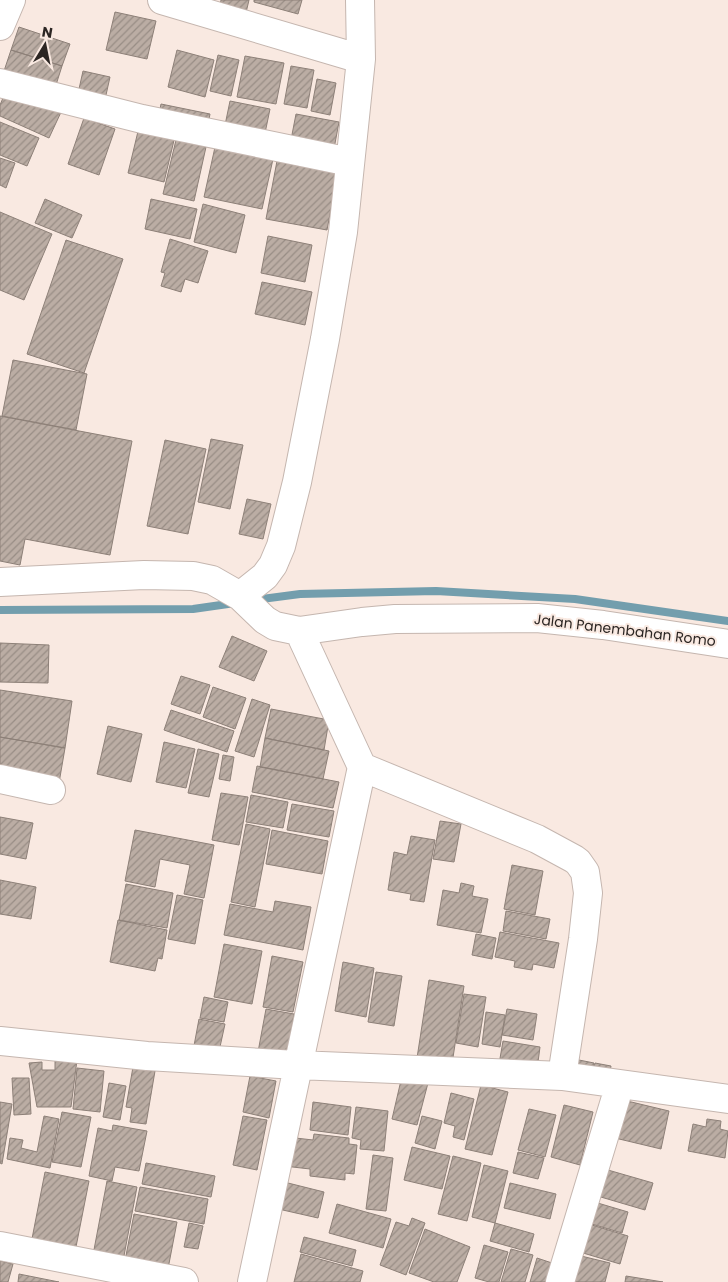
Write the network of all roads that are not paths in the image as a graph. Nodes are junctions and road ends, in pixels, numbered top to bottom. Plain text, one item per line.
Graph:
1 (11, 0) edge
2 (162, 0) edge
3 (360, 0) edge
4 (0, 26) edge
5 (361, 59) junction
6 (0, 83) edge
7 (350, 162) junction
8 (0, 582) edge
9 (242, 597) junction
10 (299, 631) junction
11 (728, 642) edge
12 (362, 767) junction
13 (0, 779) edge
14 (51, 790) dead end
15 (0, 1041) edge
16 (297, 1065) junction
17 (562, 1076) junction
18 (620, 1084) junction
19 (728, 1099) edge
20 (0, 1246) edge
21 (184, 1282) edge
22 (252, 1282) edge
23 (560, 1282) edge

1 - 4 street
2 - 5 street
3 - 5 street
5 - 7 street
6 - 7 street
7 - 9 street
8 - 9 street, Jalan Panembahan Romo
9 - 10 street, Jalan Panembahan Romo
10 - 11 street, Jalan Panembahan Romo
10 - 12 street
12 - 16 street
12 - 17 street
13 - 14 street
15 - 16 street
16 - 17 street
16 - 22 street
17 - 18 street
18 - 19 street
18 - 23 street
20 - 21 street

